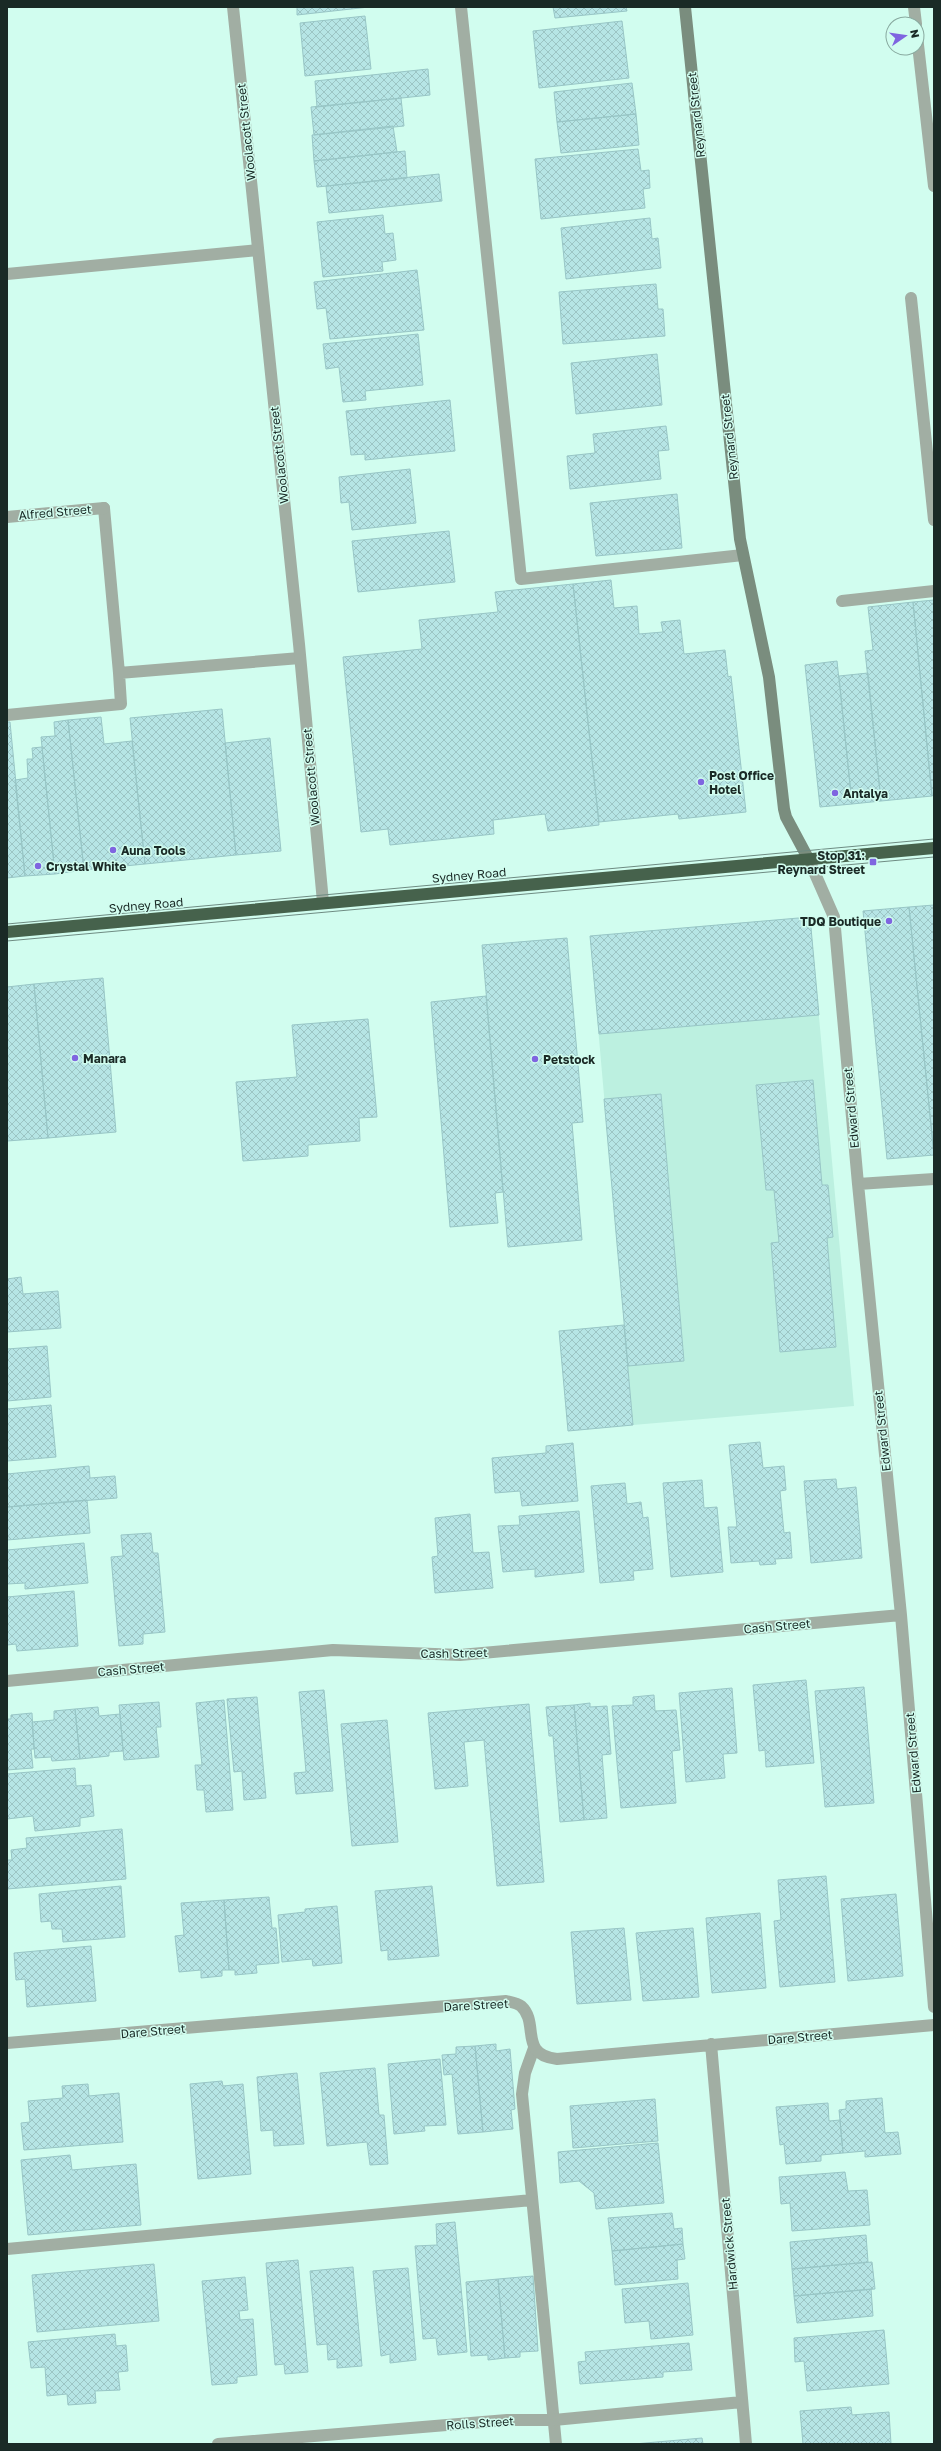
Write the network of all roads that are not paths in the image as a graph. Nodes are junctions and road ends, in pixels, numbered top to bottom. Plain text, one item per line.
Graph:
1 (233, 7) edge
2 (461, 7) edge
3 (685, 7) edge
4 (919, 56) edge
5 (934, 186) edge
6 (258, 250) junction
7 (7, 274) edge
8 (911, 298) dead end
9 (7, 517) edge
10 (934, 520) edge
11 (743, 555) junction
12 (934, 591) edge
13 (842, 601) dead end
14 (300, 658) junction
15 (118, 673) junction
16 (7, 715) edge
17 (934, 848) edge
18 (809, 860) junction
19 (323, 902) junction
20 (7, 932) edge
21 (934, 1179) edge
22 (858, 1184) junction
23 (901, 1614) junction
24 (7, 1681) edge
25 (934, 2007) edge
26 (934, 2025) edge
27 (7, 2043) edge
28 (711, 2044) junction
29 (534, 2048) junction
30 (532, 2200) junction
31 (7, 2249) edge
32 (742, 2402) junction
33 (554, 2420) junction
34 (218, 2444) edge
35 (556, 2444) edge
36 (746, 2444) edge

1 - 6 street, Woolacott Street
2 - 11 street
3 - 11 street, Reynard Street
4 - 5 street
6 - 7 street
6 - 14 street, Woolacott Street
8 - 10 street
9 - 15 street, Alfred Street
11 - 18 street, Reynard Street
12 - 13 street
14 - 15 street
14 - 19 street, Woolacott Street
15 - 16 street
17 - 18 highway, Sydney Road
18 - 19 highway, Sydney Road
18 - 22 street, Edward Street
19 - 20 highway, Sydney Road
21 - 22 street
22 - 23 street, Edward Street
23 - 24 street, Cash Street
23 - 25 street, Edward Street
26 - 28 street, Dare Street
27 - 29 street, Dare Street
28 - 29 street, Dare Street
28 - 32 street, Hardwick Street
29 - 30 street
30 - 31 street
30 - 33 street
32 - 33 street, Rolls Street
32 - 36 street, Hardwick Street
33 - 34 street, Rolls Street
33 - 35 street

